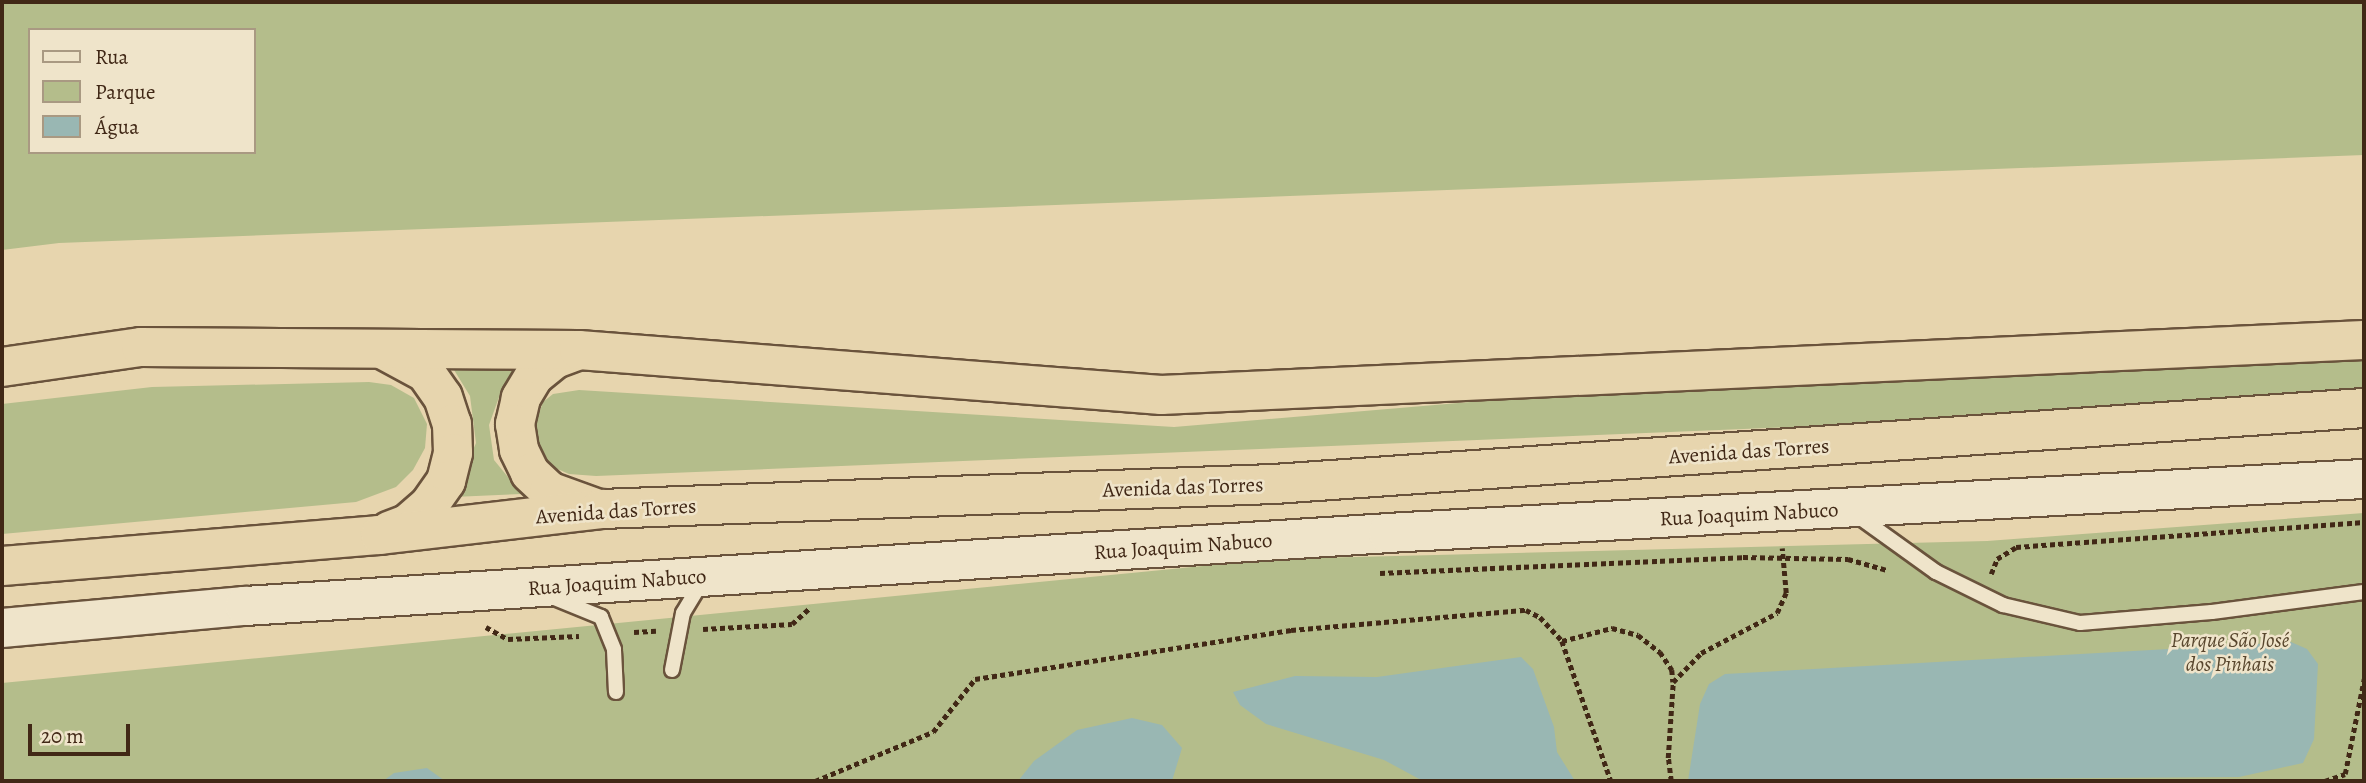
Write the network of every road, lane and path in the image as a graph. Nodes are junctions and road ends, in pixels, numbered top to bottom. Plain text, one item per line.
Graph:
1 (2364, 340) edge
2 (375, 347) junction
3 (579, 350) junction
4 (2, 367) edge
5 (2364, 408) edge
6 (2364, 479) edge
7 (601, 509) junction
8 (1849, 509) junction
9 (1778, 513) junction
10 (2364, 522) edge
11 (380, 535) junction
12 (1783, 558) junction
13 (2, 566) edge
14 (1367, 574) dead end
15 (1894, 574) dead end
16 (705, 576) junction
17 (1989, 578) dead end
18 (528, 588) junction
19 (2364, 592) edge
20 (819, 600) dead end
21 (2, 628) edge
22 (679, 629) junction
23 (608, 634) junction
24 (1562, 640) junction
25 (672, 670) dead end
26 (2364, 679) edge
27 (1673, 682) junction
28 (616, 692) dead end
29 (2345, 774) junction
30 (815, 781) edge
31 (1611, 781) edge
32 (1671, 781) edge
33 (2325, 781) edge
34 (2347, 781) edge

1 - 3 highway
2 - 3 highway
2 - 4 highway
2 - 11 highway
3 - 7 highway
5 - 7 highway, Avenida das Torres
6 - 8 main road, Rua Joaquim Nabuco
7 - 11 highway, Avenida das Torres
8 - 9 main road, Rua Joaquim Nabuco
8 - 19 lane
9 - 12 path
9 - 16 main road, Rua Joaquim Nabuco
10 - 17 path
11 - 13 highway, Avenida das Torres
12 - 14 path
12 - 15 path
12 - 27 path
16 - 18 main road, Rua Joaquim Nabuco
16 - 22 lane
18 - 21 main road, Rua Joaquim Nabuco
18 - 23 lane
20 - 22 path
22 - 23 path
22 - 25 lane
23 - 28 lane
24 - 27 path
24 - 30 path
24 - 31 path
26 - 29 path
27 - 32 path
29 - 33 path
29 - 34 path

